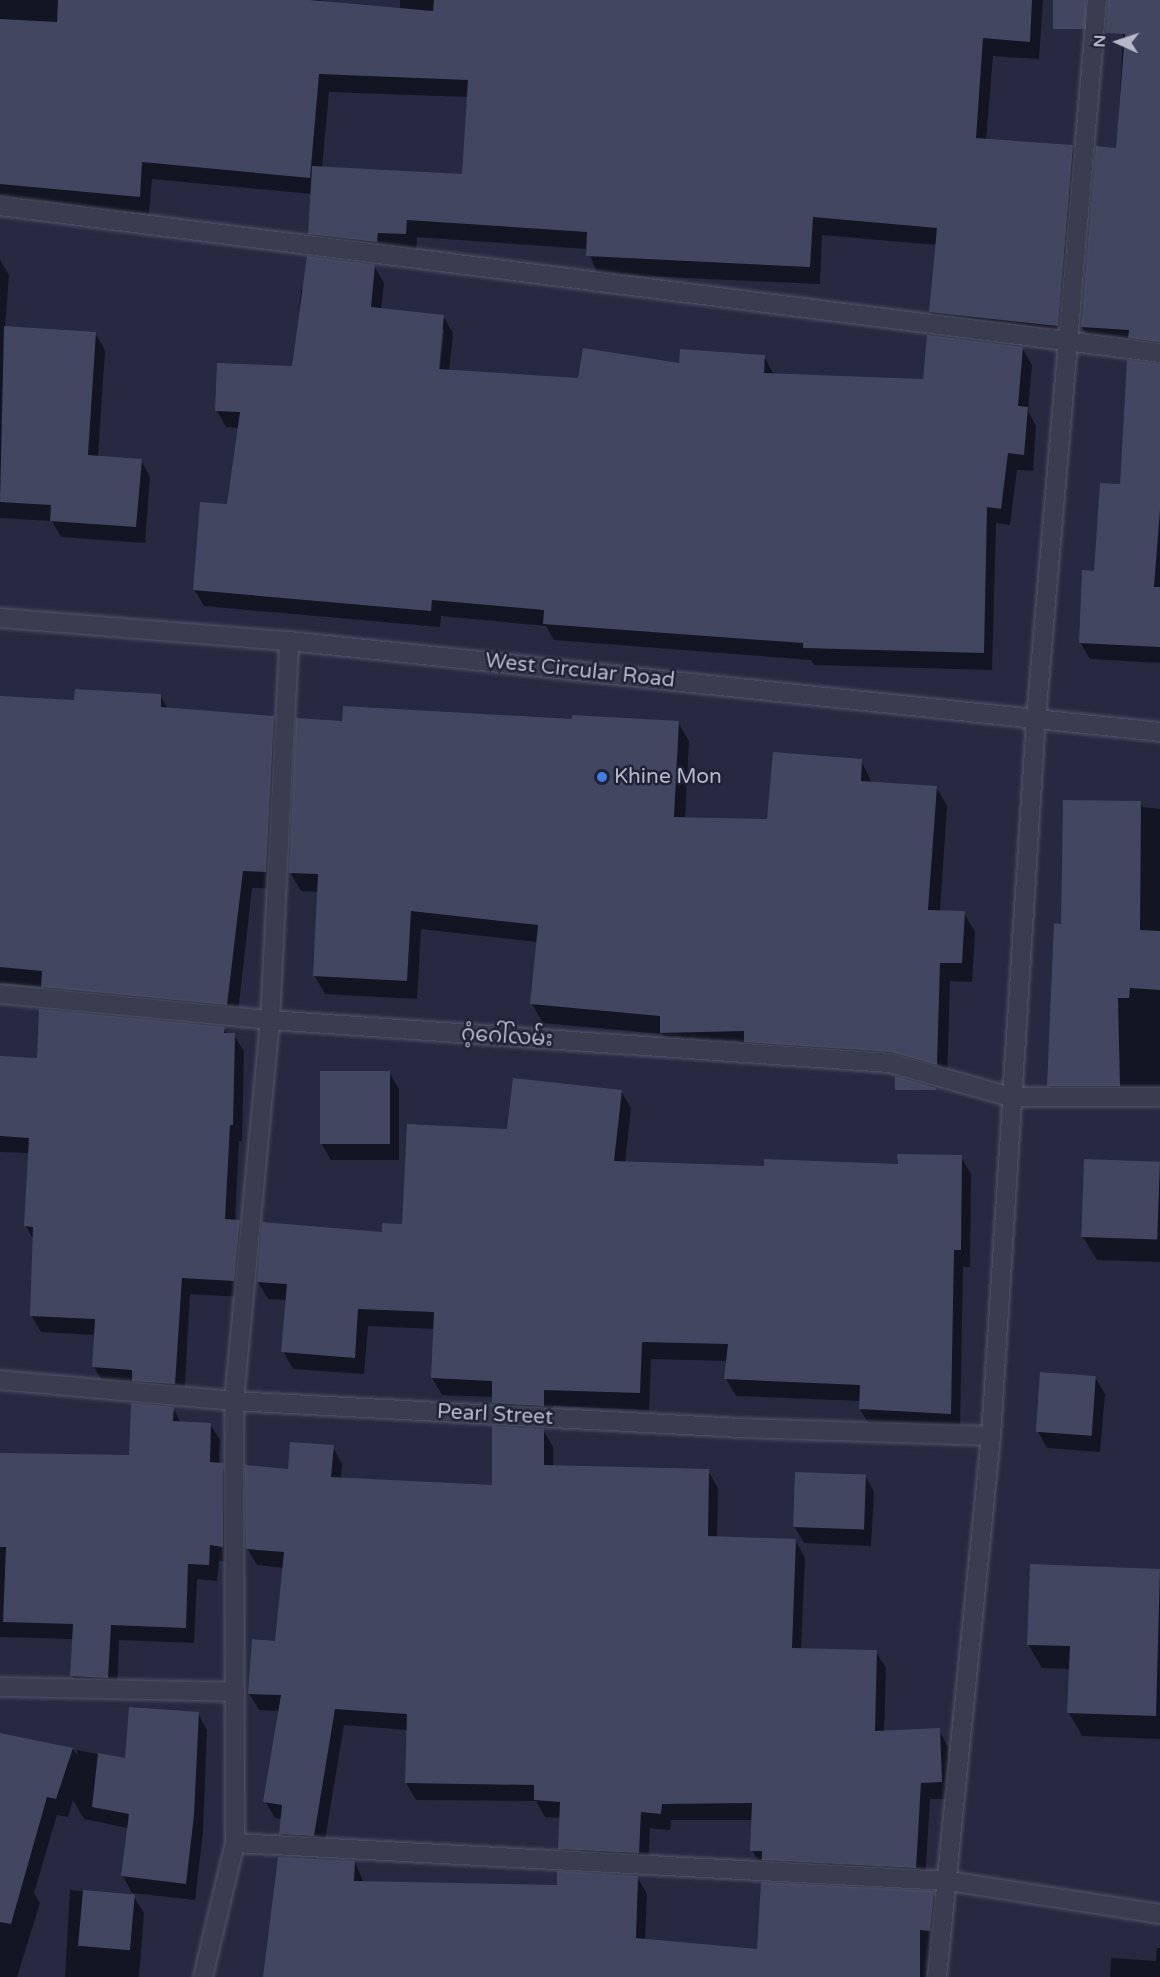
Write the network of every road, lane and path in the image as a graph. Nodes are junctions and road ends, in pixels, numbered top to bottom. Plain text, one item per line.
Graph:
1 (1097, 0) edge
2 (0, 206) edge
3 (1065, 342) junction
4 (1160, 353) edge
5 (0, 618) edge
6 (289, 641) junction
7 (1036, 719) junction
8 (1160, 732) edge
9 (0, 994) edge
10 (270, 1020) junction
11 (1011, 1097) junction
12 (1160, 1097) edge
13 (0, 1380) edge
14 (234, 1401) junction
15 (991, 1436) junction
16 (0, 1687) edge
17 (235, 1692) junction
18 (235, 1843) junction
19 (949, 1881) junction
20 (1160, 1914) edge
21 (203, 1977) edge
22 (937, 1977) edge

1 - 3 street
2 - 3 street
3 - 4 street
3 - 7 street
5 - 6 street, West Circular Road
6 - 7 street, West Circular Road
6 - 10 street
7 - 8 street, West Circular Road
7 - 11 street
9 - 10 street, ဂံ့ဂေါ်လမ်း
10 - 11 street, ဂံ့ဂေါ်လမ်း
10 - 14 street
11 - 12 street, ဂံ့ဂေါ်လမ်း
11 - 15 street
13 - 14 street, Pearl Street
14 - 15 street, Pearl Street
14 - 17 street
15 - 19 street
16 - 17 street
17 - 18 street
18 - 19 street
18 - 21 street
19 - 20 street
19 - 22 street

